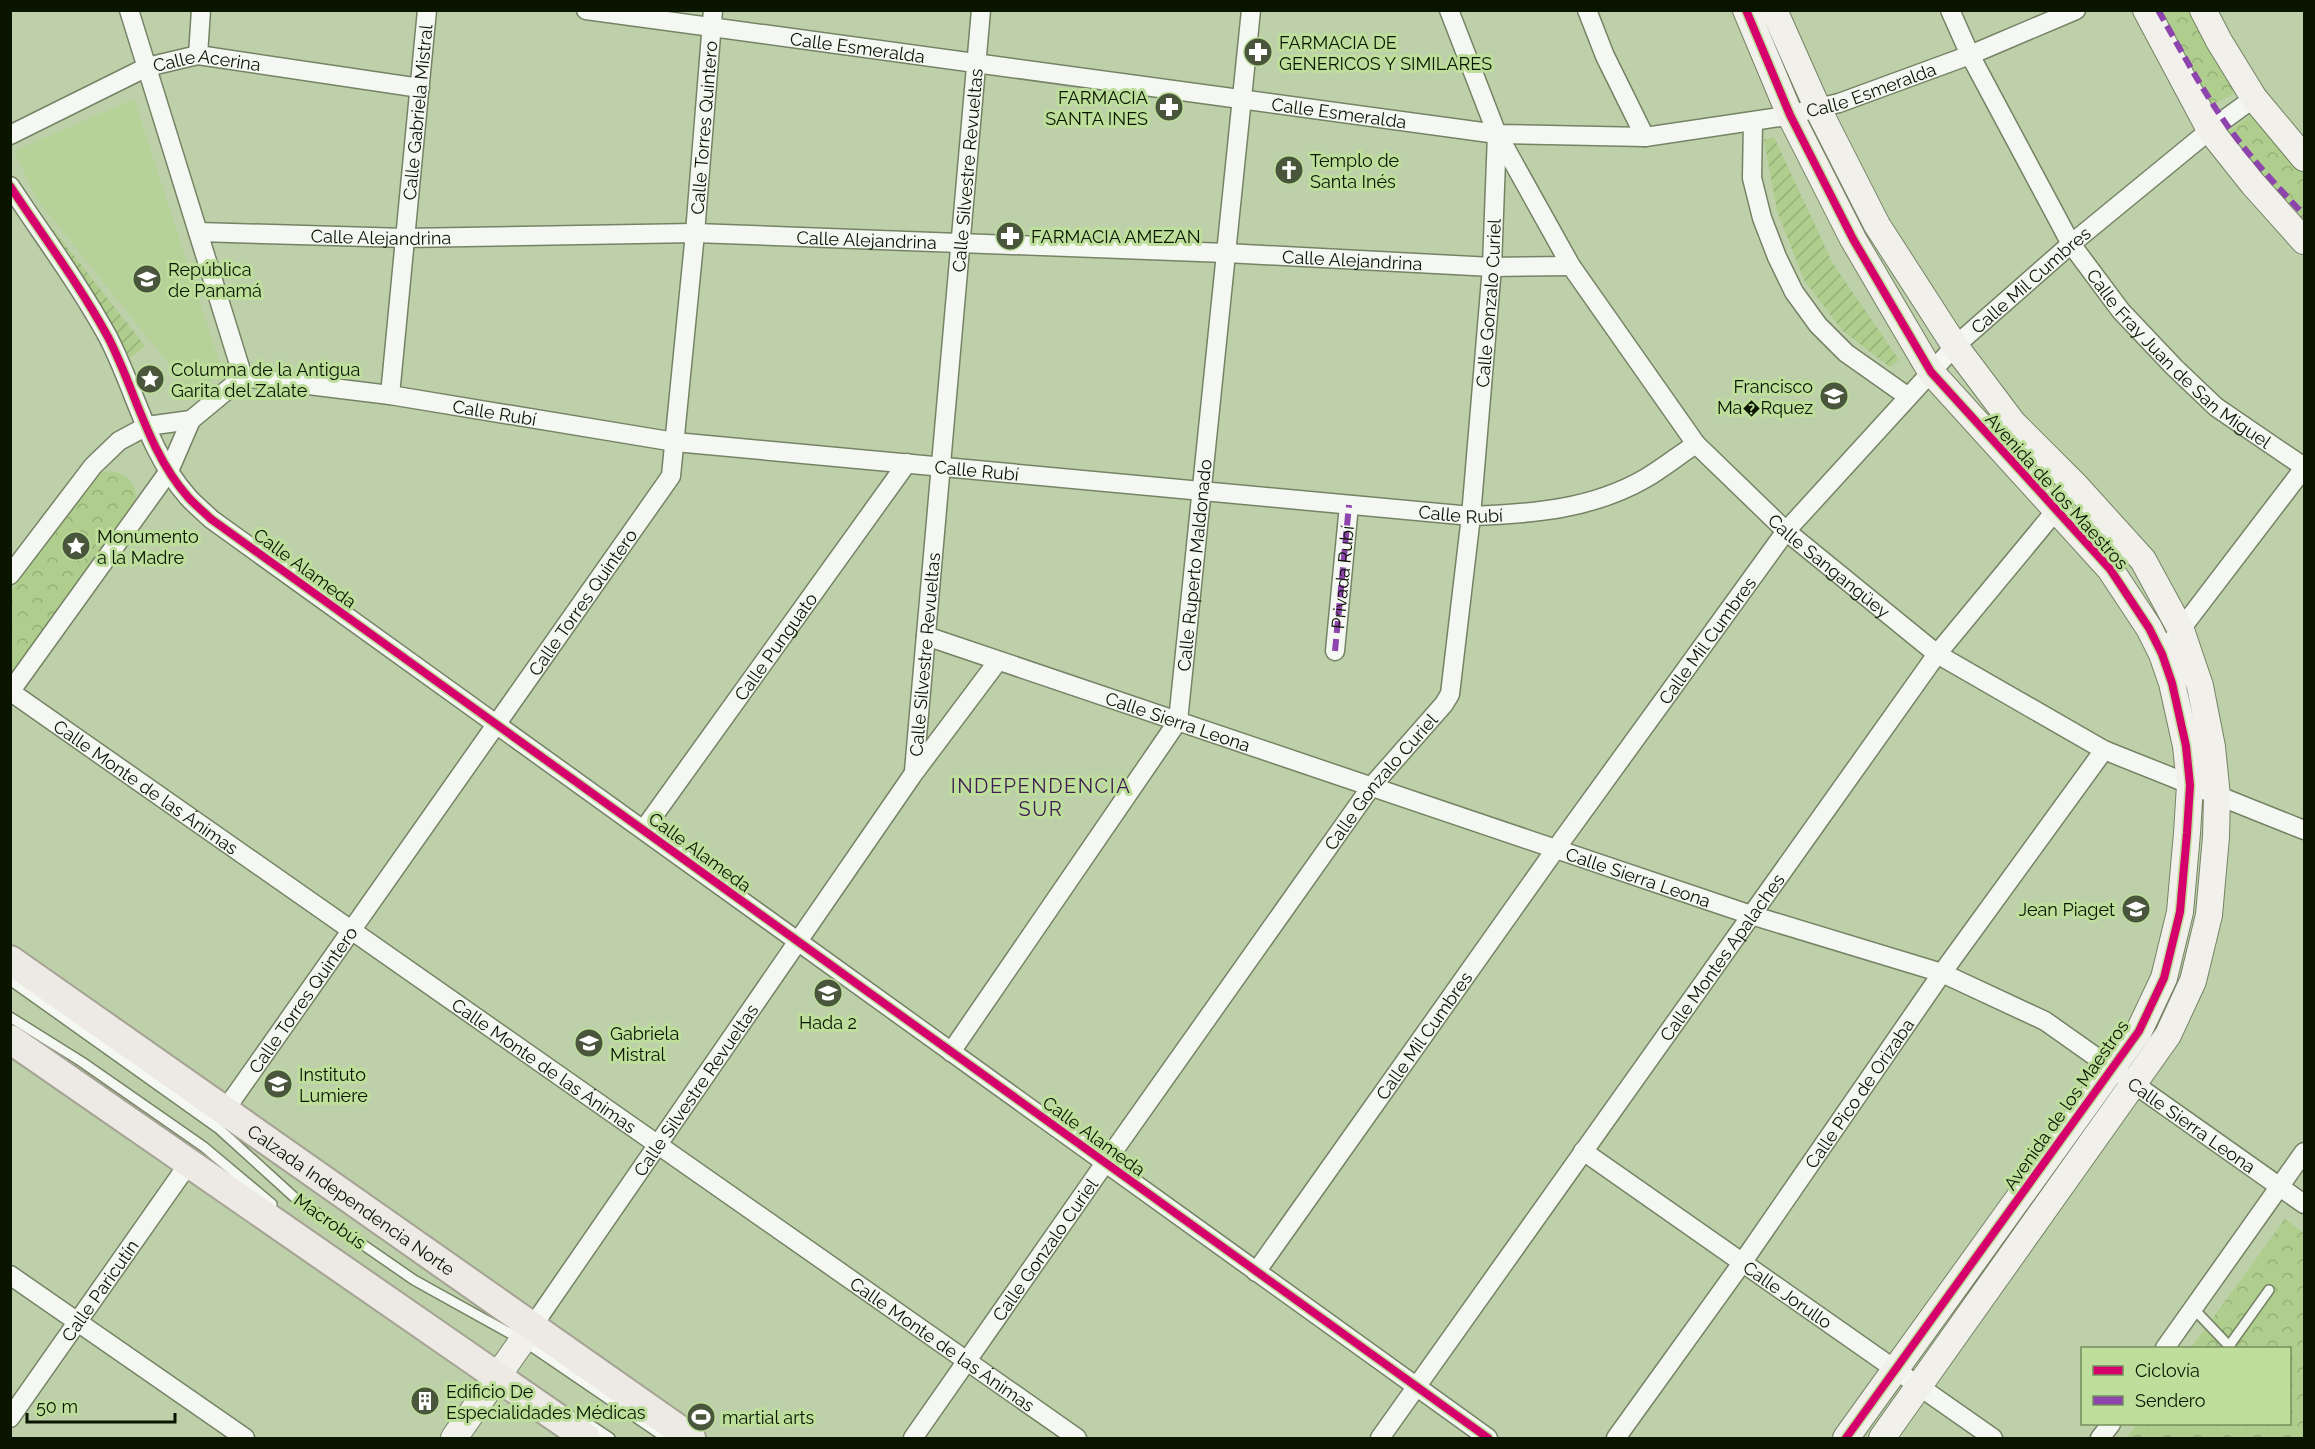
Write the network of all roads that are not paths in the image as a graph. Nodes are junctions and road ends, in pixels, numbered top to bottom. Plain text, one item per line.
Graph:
1 (129, 10) edge
2 (201, 10) edge
3 (427, 10) edge
4 (586, 10) edge
5 (981, 10) edge
6 (1251, 10) edge
7 (1449, 10) edge
8 (1587, 10) edge
9 (1746, 10) edge
10 (1774, 10) edge
11 (1950, 10) edge
12 (2076, 10) edge
13 (2146, 10) edge
14 (2204, 10) edge
15 (712, 19) edge
16 (198, 55) junction
17 (1970, 55) junction
18 (976, 63) junction
19 (147, 67) junction
20 (420, 88) junction
21 (2254, 98) junction
22 (1242, 99) junction
23 (1818, 109) junction
24 (1790, 115) junction
25 (1753, 122) junction
26 (2210, 130) junction
27 (1497, 134) junction
28 (10, 135) edge
29 (1645, 137) junction
30 (2304, 158) edge
31 (10, 186) edge
32 (198, 232) junction
33 (695, 233) junction
34 (405, 238) junction
35 (2304, 241) edge
36 (961, 243) junction
37 (2071, 244) junction
38 (1226, 253) junction
39 (1571, 266) junction
40 (1492, 267) junction
41 (1954, 346) junction
42 (1931, 372) junction
43 (243, 376) junction
44 (390, 395) junction
45 (1907, 396) junction
46 (191, 420) junction
47 (147, 426) junction
48 (675, 442) junction
49 (1696, 444) junction
50 (906, 464) junction
51 (941, 467) junction
52 (2304, 468) edge
53 (169, 471) junction
54 (2076, 486) junction
55 (1202, 491) junction
56 (1349, 505) junction
57 (2056, 510) junction
58 (1471, 516) junction
59 (1786, 531) junction
60 (10, 575) edge
61 (2181, 630) junction
62 (926, 636) junction
63 (1335, 651) dead end
64 (1937, 654) junction
65 (2162, 654) junction
66 (998, 661) junction
67 (11, 692) edge
68 (1178, 722) junction
69 (497, 724) junction
70 (2104, 750) junction
71 (914, 772) junction
72 (2190, 785) junction
73 (1371, 787) junction
74 (2217, 796) junction
75 (2302, 825) edge
76 (644, 830) junction
77 (1555, 850) junction
78 (1751, 915) junction
79 (352, 931) junction
80 (798, 941) junction
81 (10, 960) edge
82 (1942, 973) junction
83 (10, 980) edge
84 (10, 1017) edge
85 (10, 1039) edge
86 (951, 1052) junction
87 (2112, 1069) junction
88 (2133, 1084) junction
89 (225, 1110) junction
90 (657, 1144) junction
91 (1583, 1151) junction
92 (2304, 1152) edge
93 (189, 1163) junction
94 (1105, 1163) junction
95 (2280, 1187) junction
96 (2304, 1204) edge
97 (278, 1209) dead end
98 (1742, 1263) junction
99 (1256, 1272) junction
100 (10, 1275) edge
101 (2269, 1290) dead end
102 (2193, 1308) junction
103 (78, 1322) junction
104 (527, 1333) junction
105 (2166, 1347) edge
106 (2230, 1347) edge
107 (966, 1361) junction
108 (503, 1368) junction
109 (1895, 1370) junction
110 (1415, 1386) junction
111 (1918, 1386) junction
112 (10, 1418) edge
113 (2110, 1425) edge
114 (584, 1428) edge
115 (245, 1438) edge
116 (454, 1438) edge
117 (610, 1438) edge
118 (666, 1438) edge
119 (691, 1438) edge
120 (913, 1438) edge
121 (1077, 1438) edge
122 (1380, 1438) edge
123 (1488, 1438) edge
124 (1616, 1438) edge
125 (1846, 1438) edge
126 (1882, 1438) edge
127 (1993, 1438) edge
128 (2100, 1438) edge

1 - 19 street
2 - 16 street
3 - 20 street, Calle Gabriela Mistral
4 - 15 street, Calle Esmeralda
5 - 18 street, Calle Silvestre Revueltas
6 - 22 street, Calle Ruperto Maldonado
7 - 27 street, Calle Gonzalo Curiel
8 - 29 street
9 - 24 street, Avenida de los Maestros
10 - 23 street, Avenida de los Maestros
11 - 17 street, Calle Fray Juan de San Miguel
12 - 17 street, Calle Esmeralda
13 - 26 street
14 - 21 street
15 - 18 street, Calle Esmeralda
15 - 33 street, Calle Torres Quintero
16 - 19 street, Calle Acerina
16 - 20 street, Calle Acerina
17 - 23 street, Calle Esmeralda
17 - 37 street, Calle Fray Juan de San Miguel
18 - 22 street, Calle Esmeralda
18 - 36 street, Calle Silvestre Revueltas
19 - 28 street, Calle Acerina
19 - 32 street
20 - 34 street, Calle Gabriela Mistral
21 - 26 street, Calle Mil Cumbres
21 - 30 street
22 - 27 street, Calle Esmeralda
22 - 38 street, Calle Ruperto Maldonado
23 - 24 street, Calle Esmeralda
23 - 41 street, Avenida de los Maestros
24 - 25 street, Calle Esmeralda
24 - 42 street, Avenida de los Maestros
25 - 29 street, Calle Esmeralda
25 - 45 street
26 - 35 street
26 - 37 street, Calle Mil Cumbres
27 - 29 street, Calle Esmeralda
27 - 39 street, Calle Sangangüey
27 - 40 street, Calle Gonzalo Curiel
31 - 47 street, Calle Alameda
32 - 34 street, Calle Alejandrina
32 - 43 street
33 - 34 street, Calle Alejandrina
33 - 36 street, Calle Alejandrina
33 - 48 street, Calle Torres Quintero
34 - 44 street, Calle Gabriela Mistral
36 - 38 street, Calle Alejandrina
36 - 51 street, Calle Silvestre Revueltas
37 - 41 street, Calle Mil Cumbres
37 - 52 street, Calle Fray Juan de San Miguel
38 - 40 street, Calle Alejandrina
38 - 55 street, Calle Ruperto Maldonado
39 - 40 street, Calle Alejandrina
39 - 49 street, Calle Sangangüey
40 - 58 street, Calle Gonzalo Curiel
41 - 42 street, Calle Mil Cumbres
41 - 54 street, Avenida de los Maestros
42 - 45 street, Calle Mil Cumbres
42 - 57 street, Avenida de los Maestros
43 - 44 street, Calle Rubí
43 - 46 street
44 - 48 street, Calle Rubí
45 - 59 street, Calle Mil Cumbres
46 - 47 street
46 - 53 street
47 - 53 street, Calle Alameda
47 - 60 street
48 - 50 street, Calle Rubí
48 - 69 street, Calle Torres Quintero
49 - 58 street, Calle Rubí
49 - 59 street, Calle Sangangüey
50 - 51 street, Calle Rubí
50 - 76 street, Calle Punguato
51 - 55 street, Calle Rubí
51 - 62 street, Calle Silvestre Revueltas
52 - 61 street
53 - 67 street
53 - 69 street, Calle Alameda
54 - 57 street, Calle Montes Apalaches
54 - 61 street, Avenida de los Maestros
55 - 56 street, Calle Rubí
55 - 68 street, Calle Ruperto Maldonado
56 - 58 street, Calle Rubí
56 - 63 street, Privada Rubí
57 - 64 street, Calle Montes Apalaches
57 - 65 street, Avenida de los Maestros
58 - 73 street, Calle Gonzalo Curiel
59 - 64 street, Calle Sangangüey
59 - 77 street, Calle Mil Cumbres
61 - 65 street
61 - 74 street, Avenida de los Maestros
62 - 66 street, Calle Sierra Leona
62 - 71 street, Calle Silvestre Revueltas
64 - 70 street, Calle Sangangüey
64 - 78 street, Calle Montes Apalaches
65 - 72 street, Avenida de los Maestros
66 - 68 street, Calle Sierra Leona
66 - 71 street
67 - 79 street, Calle Monte de las Ánimas
68 - 73 street, Calle Sierra Leona
68 - 86 street, Calle Ruperto Maldonado
69 - 76 street, Calle Alameda
69 - 79 street, Calle Torres Quintero
70 - 72 street, Calle Sangangüey
70 - 82 street, Calle Pico de Orizaba
71 - 80 street, Calle Silvestre Revueltas
72 - 74 street, Calle Sangangüey
72 - 87 street, Avenida de los Maestros
73 - 77 street, Calle Sierra Leona
73 - 94 street, Calle Gonzalo Curiel
74 - 75 street, Calle Sangangüey
74 - 88 street, Avenida de los Maestros
76 - 80 street, Calle Alameda
77 - 78 street, Calle Sierra Leona
77 - 99 street, Calle Mil Cumbres
78 - 82 street, Calle Sierra Leona
78 - 91 street, Calle Montes Apalaches
79 - 89 street, Calle Torres Quintero
79 - 90 street, Calle Monte de las Ánimas
80 - 86 street, Calle Alameda
80 - 90 street, Calle Silvestre Revueltas
81 - 89 main road, Calzada Independencia Norte
82 - 87 street, Calle Sierra Leona
82 - 98 street, Calle Pico de Orizaba
83 - 104 lane, Macrobús
84 - 97 lane, Macrobús
85 - 93 main road
86 - 94 street, Calle Alameda
87 - 88 street, Calle Sierra Leona
87 - 109 street, Avenida de los Maestros
88 - 95 street, Calle Sierra Leona
88 - 111 street, Avenida de los Maestros
89 - 104 main road, Calzada Independencia Norte
90 - 104 street, Calle Silvestre Revueltas
90 - 107 street, Calle Monte de las Ánimas
91 - 98 street, Calle Jorullo
91 - 110 street, Calle Montes Apalaches
92 - 95 street
93 - 103 street, Calle Paricutín
93 - 108 main road
94 - 99 street, Calle Alameda
94 - 107 street, Calle Gonzalo Curiel
95 - 96 street, Calle Sierra Leona
95 - 102 street
98 - 109 street, Calle Jorullo
98 - 124 street, Calle Pico de Orizaba
99 - 110 street, Calle Alameda
100 - 103 street
101 - 106 lane
102 - 105 street
102 - 106 lane
103 - 112 street, Calle Paricutín
103 - 115 street
104 - 108 street
104 - 118 lane, Macrobús
104 - 119 main road, Calzada Independencia Norte
107 - 120 street, Calle Gonzalo Curiel
107 - 121 street, Calle Monte de las Ánimas
108 - 114 main road
108 - 116 street
109 - 111 street, Calle Jorullo
109 - 125 street, Avenida de los Maestros
110 - 122 street, Calle Montes Apalaches
110 - 123 street, Calle Alameda
111 - 126 street, Avenida de los Maestros
111 - 127 street, Calle Jorullo
113 - 128 street
114 - 117 lane

